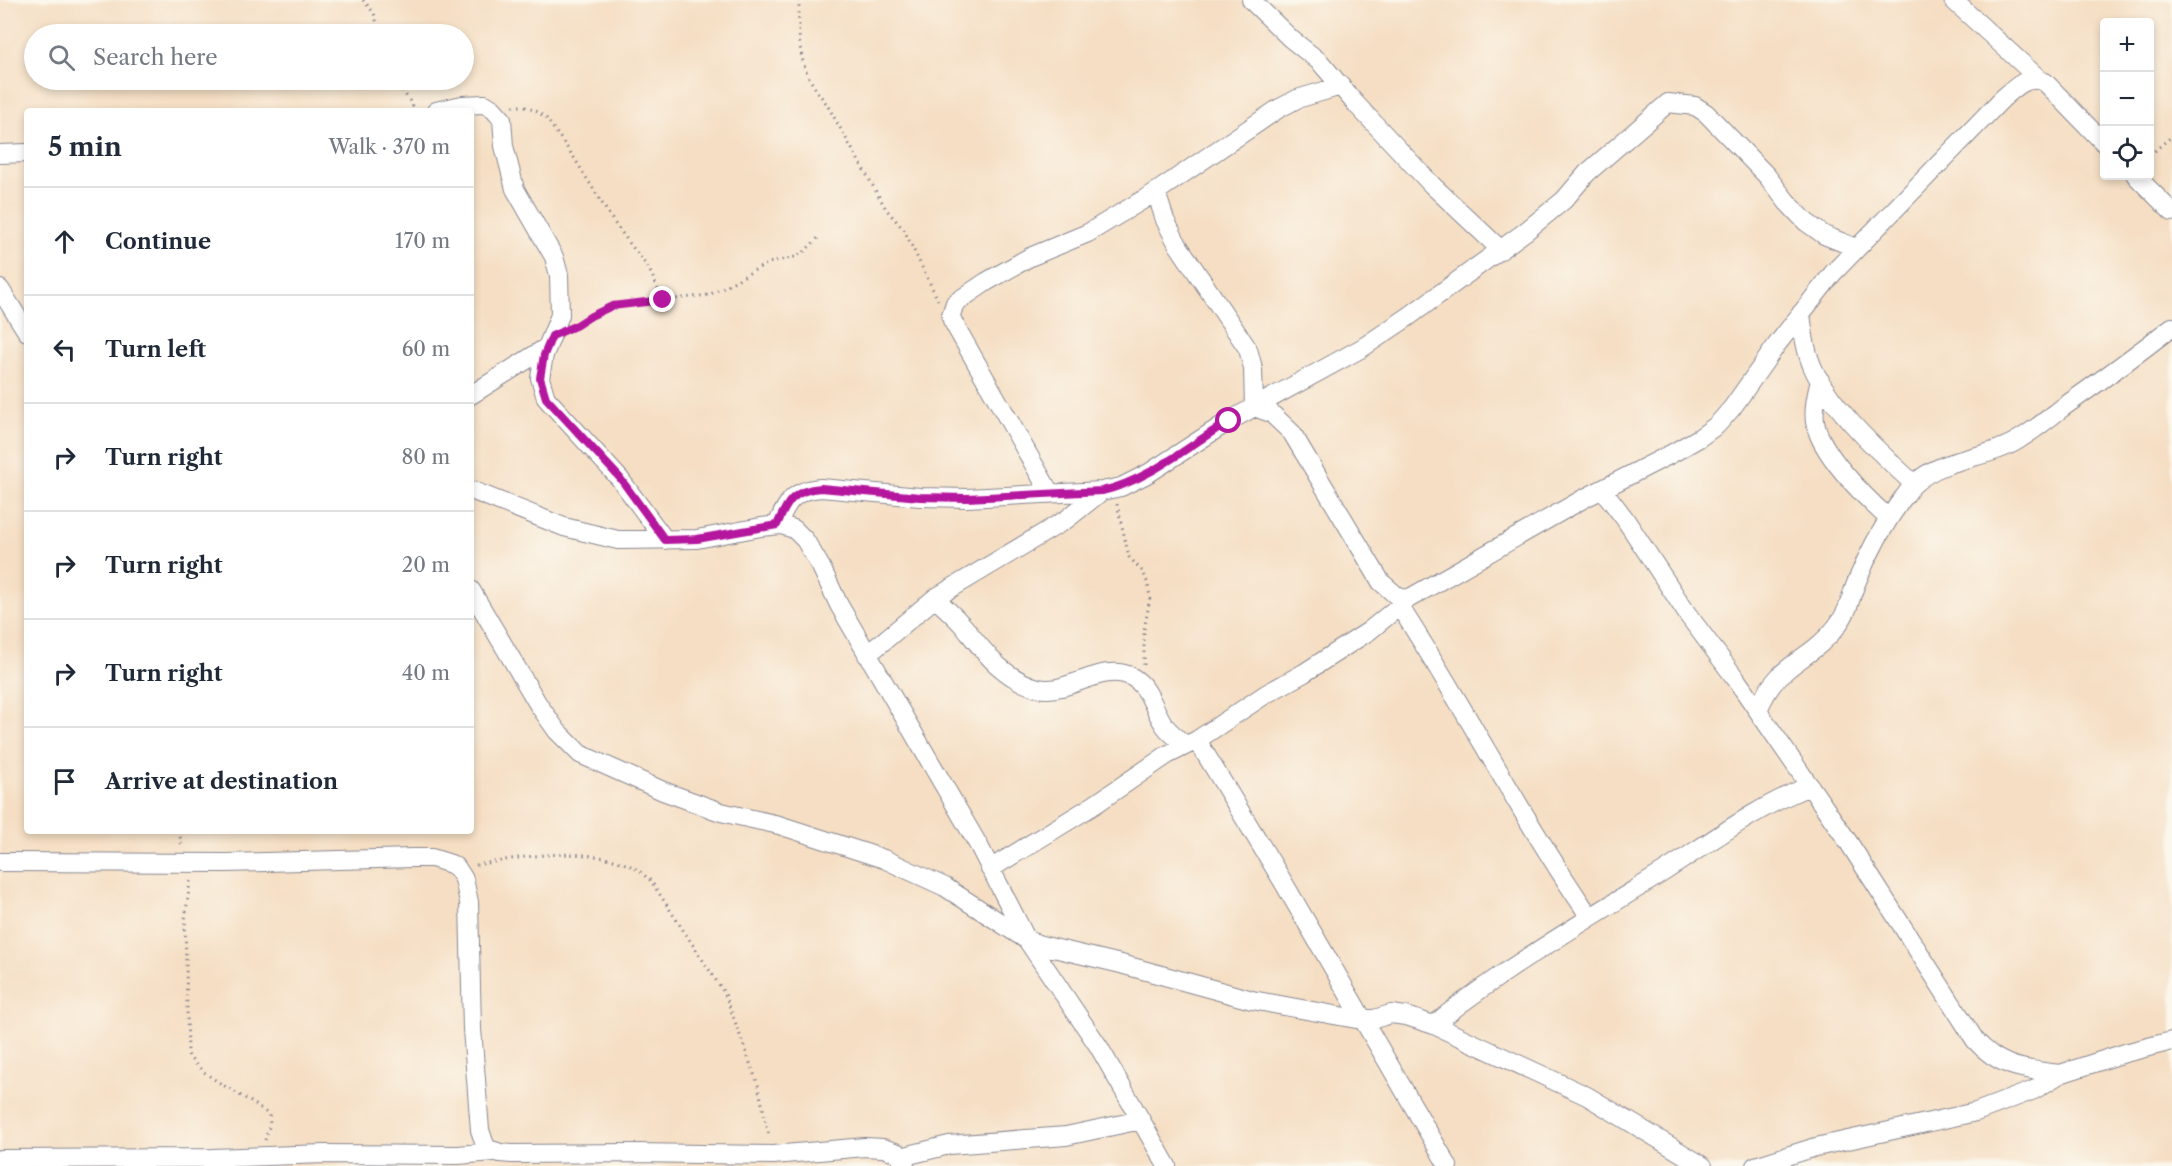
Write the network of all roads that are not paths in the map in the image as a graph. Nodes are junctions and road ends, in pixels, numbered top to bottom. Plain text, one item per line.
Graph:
1 (1251, 0) edge
2 (1953, 0) edge
3 (2038, 78) junction
4 (1341, 86) junction
5 (453, 108) edge
6 (2100, 139) edge
7 (24, 153) edge
8 (0, 154) edge
9 (2140, 180) edge
10 (1156, 192) junction
11 (2172, 212) edge
12 (1856, 248) junction
13 (1501, 250) junction
14 (0, 289) edge
15 (1801, 313) junction
16 (24, 327) edge
17 (2172, 327) edge
18 (549, 341) junction
19 (1820, 380) junction
20 (474, 393) edge
21 (1254, 407) junction
22 (1914, 484) junction
23 (1108, 490) junction
24 (1603, 490) junction
25 (474, 491) edge
26 (1050, 493) junction
27 (1888, 518) junction
28 (777, 525) junction
29 (665, 540) junction
30 (474, 595) edge
31 (935, 598) junction
32 (1404, 603) junction
33 (867, 655) junction
34 (1758, 711) junction
35 (1191, 743) junction
36 (1810, 786) junction
37 (0, 862) edge
38 (990, 869) junction
39 (1590, 917) junction
40 (1027, 940) junction
41 (1364, 1020) junction
42 (1434, 1025) junction
43 (2172, 1041) edge
44 (2060, 1074) junction
45 (1141, 1120) junction
46 (493, 1152) junction
47 (0, 1159) edge
48 (903, 1162) edge
49 (1167, 1166) edge
50 (1448, 1166) edge
51 (1702, 1166) edge
52 (1755, 1166) edge

1 - 4 street
2 - 3 street
3 - 6 street
3 - 12 street
4 - 10 street
4 - 13 street
5 - 18 street
7 - 8 street
9 - 11 street
10 - 21 street
10 - 26 street
12 - 13 street
12 - 15 street
13 - 21 street
14 - 16 street
15 - 19 street
15 - 24 street
17 - 22 street
18 - 20 street
18 - 29 street
19 - 22 street
19 - 27 street
21 - 23 street
21 - 32 street
22 - 27 street
23 - 26 street
23 - 31 street
24 - 32 street
24 - 34 street
25 - 29 street
26 - 28 street
27 - 34 street
28 - 29 street
28 - 33 street
30 - 40 street
31 - 33 street
31 - 35 street
32 - 35 street
32 - 39 street
33 - 38 street
34 - 36 street
35 - 38 street
35 - 41 street
36 - 39 street
36 - 44 street
37 - 46 street
38 - 40 street
39 - 42 street
40 - 41 street
40 - 45 street
41 - 42 street
41 - 50 street
42 - 51 street
43 - 44 street
44 - 52 street
45 - 48 street
45 - 49 street
46 - 47 street
46 - 48 street

